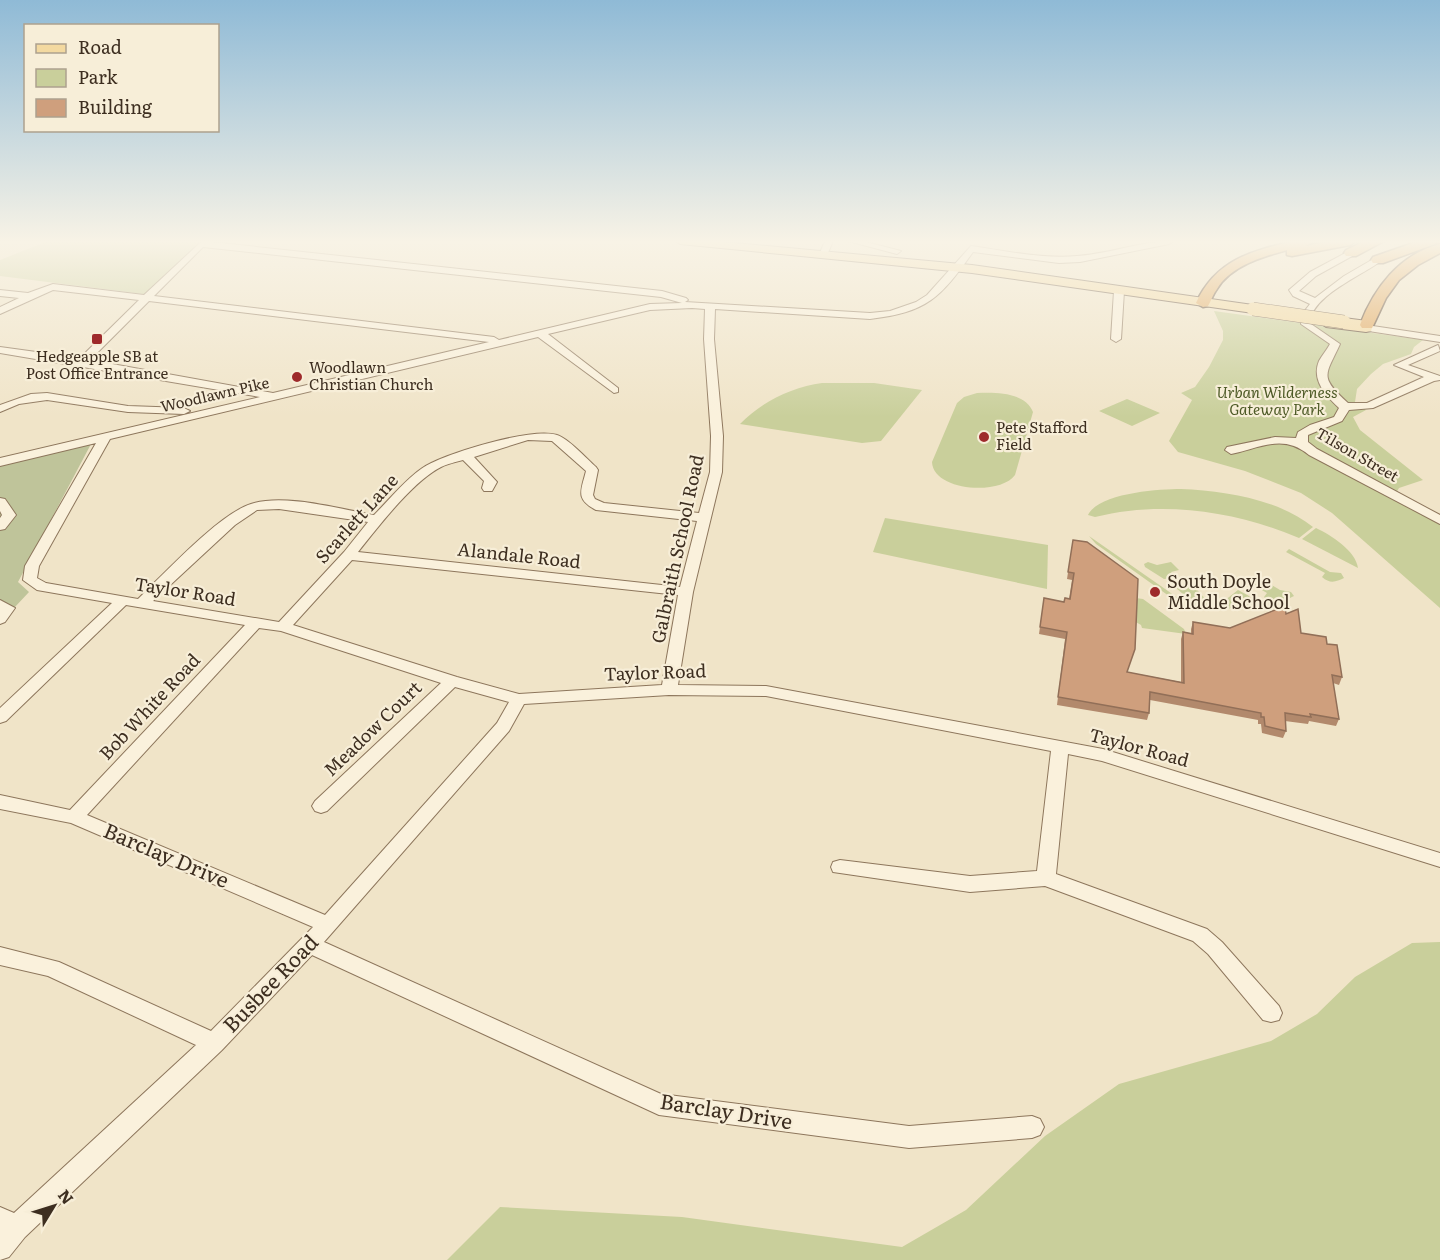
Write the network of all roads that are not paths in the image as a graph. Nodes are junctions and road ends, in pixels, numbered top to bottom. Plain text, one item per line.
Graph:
1 (22, 300) edge
2 (146, 300) edge
3 (163, 300) edge
4 (684, 300) edge
5 (927, 300) edge
6 (1118, 300) edge
7 (1175, 300) edge
8 (1189, 300) edge
9 (1205, 300) edge
10 (1315, 300) edge
11 (1375, 300) edge
12 (1185, 301) joint
13 (692, 305) junction
14 (710, 306) junction
15 (1252, 311) junction
16 (0, 312) edge
17 (1366, 327) junction
18 (540, 333) junction
19 (1116, 339) dead end
20 (506, 341) junction
21 (1439, 341) edge
22 (0, 350) edge
23 (82, 362) junction
24 (1437, 378) edge
25 (614, 390) dead end
26 (276, 396) junction
27 (1345, 407) junction
28 (0, 409) edge
29 (220, 409) junction
30 (106, 436) junction
31 (1302, 442) junction
32 (1231, 450) dead end
33 (464, 454) junction
34 (0, 462) edge
35 (488, 488) dead end
36 (0, 502) edge
37 (706, 518) junction
38 (376, 519) junction
39 (1440, 520) edge
40 (0, 526) edge
41 (349, 555) junction
42 (686, 592) junction
43 (122, 601) junction
44 (143, 602) junction
45 (0, 604) edge
46 (0, 619) edge
47 (255, 623) junction
48 (283, 627) junction
49 (452, 681) junction
50 (669, 690) junction
51 (519, 699) junction
52 (0, 717) edge
53 (1060, 748) junction
54 (0, 802) edge
55 (321, 806) dead end
56 (74, 817) junction
57 (1440, 860) edge
58 (840, 867) dead end
59 (1046, 878) junction
60 (328, 925) junction
61 (309, 944) junction
62 (0, 956) edge
63 (1271, 1013) dead end
64 (214, 1043) junction
65 (1032, 1127) dead end
66 (8, 1223) edge
67 (0, 1248) edge

1 - 16 street
2 - 23 street
3 - 20 street
4 - 13 street
5 - 14 street, Woodlawn Pike
6 - 19 street
7 - 12 main road
8 - 12 highway
9 - 15 main road
10 - 27 street, Tilson Street
11 - 17 highway
13 - 14 street, Woodlawn Pike
13 - 18 street, Woodlawn Pike
14 - 37 street, Galbraith School Road
15 - 17 main road, bridge
15 - 17 main road, bridge
17 - 21 street
18 - 20 street, Woodlawn Pike
18 - 25 street
20 - 26 street, Woodlawn Pike
21 - 24 street
22 - 23 street
23 - 26 street
24 - 27 street
26 - 29 street, Woodlawn Pike
27 - 31 street, Tilson Street
28 - 29 street
29 - 30 street, Woodlawn Pike
30 - 34 street, Woodlawn Pike
30 - 43 street, Taylor Road
31 - 32 street
31 - 39 street, Tilson Street
33 - 35 street
33 - 37 street, Scarlett Lane
33 - 38 street, Scarlett Lane
36 - 40 street
37 - 42 street, Galbraith School Road
38 - 41 street, Scarlett Lane
38 - 44 street
41 - 42 street, Alandale Road
41 - 48 street, Scarlett Lane
42 - 50 street, Galbraith School Road
43 - 44 street, Taylor Road
43 - 52 street
44 - 47 street, Taylor Road
45 - 46 street
47 - 48 street, Taylor Road
47 - 56 street, Bob White Road
48 - 49 street, Taylor Road
49 - 51 street, Taylor Road
49 - 55 street, Meadow Court
50 - 51 street, Taylor Road
50 - 53 street, Taylor Road
51 - 60 street, Busbee Road
53 - 57 street, Taylor Road
53 - 59 street
54 - 56 street, Barclay Drive
56 - 60 street, Barclay Drive
58 - 59 street
59 - 63 street
60 - 61 street, Busbee Road
61 - 64 street, Busbee Road
61 - 65 street, Barclay Drive
62 - 64 street
64 - 66 street, Busbee Road
66 - 67 street, Busbee Road

